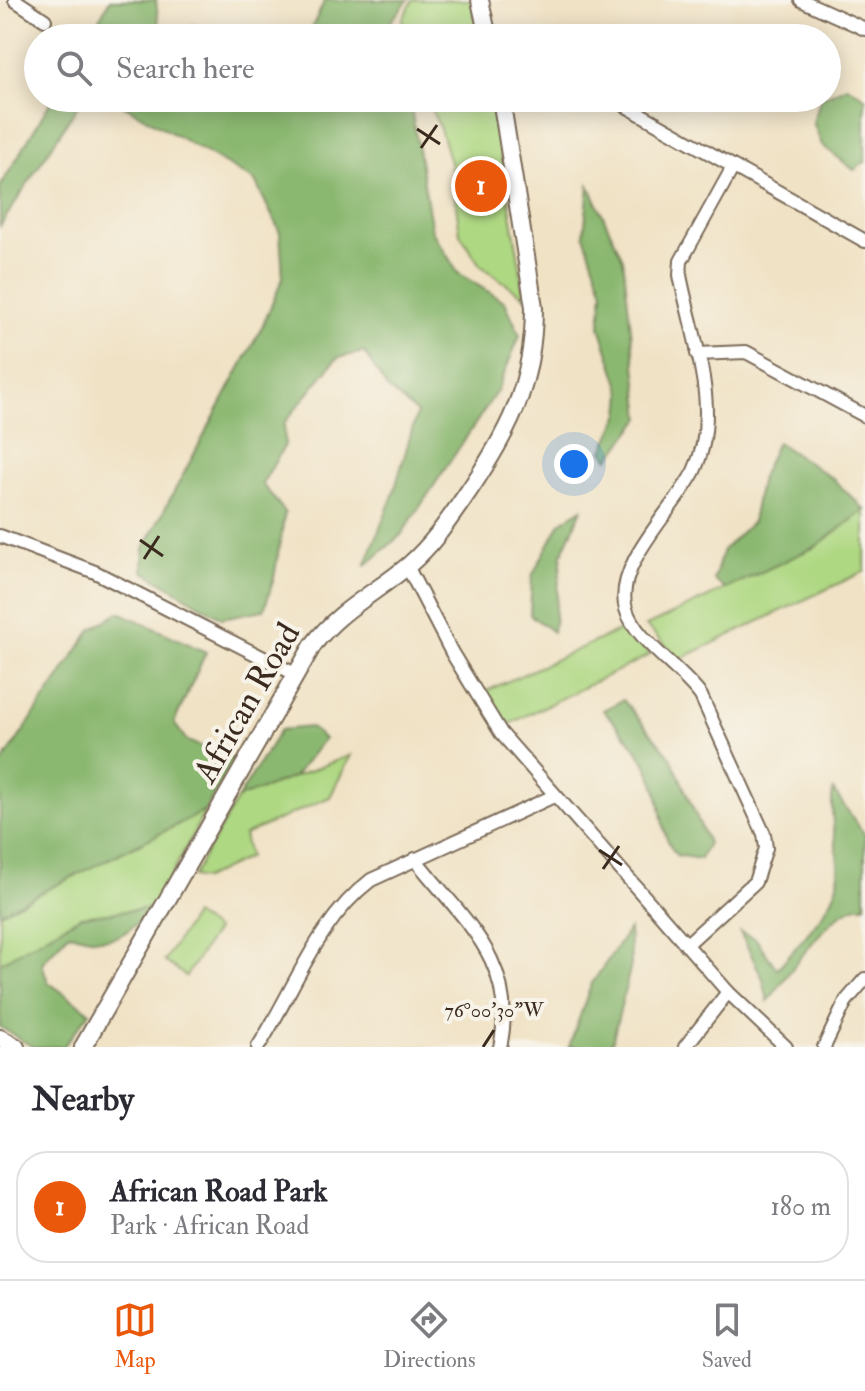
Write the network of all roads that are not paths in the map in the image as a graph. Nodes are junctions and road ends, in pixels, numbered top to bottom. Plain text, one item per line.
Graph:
1 (15, 0) edge
2 (480, 0) edge
3 (801, 0) edge
4 (45, 20) dead end
5 (486, 24) edge
6 (865, 29) edge
7 (503, 112) edge
8 (637, 112) edge
9 (733, 167) junction
10 (865, 241) edge
11 (697, 354) junction
12 (865, 416) edge
13 (0, 536) edge
14 (407, 566) junction
15 (295, 674) junction
16 (554, 796) junction
17 (415, 859) junction
18 (686, 945) junction
19 (865, 979) edge
20 (728, 992) junction
21 (0, 1038) edge
22 (16, 1047) edge
23 (83, 1047) edge
24 (258, 1047) edge
25 (500, 1047) edge
26 (685, 1047) edge
27 (786, 1047) edge
28 (824, 1047) edge

1 - 4 street
2 - 5 street
3 - 6 street
7 - 14 street, African Road
8 - 9 street
9 - 10 street
9 - 11 street
11 - 12 street
11 - 18 street
13 - 15 street
14 - 15 street, African Road
14 - 16 street
15 - 23 street, African Road
16 - 17 street
16 - 18 street
17 - 24 street
17 - 25 street
18 - 20 street
19 - 28 street
20 - 26 street
20 - 27 street
21 - 22 street

